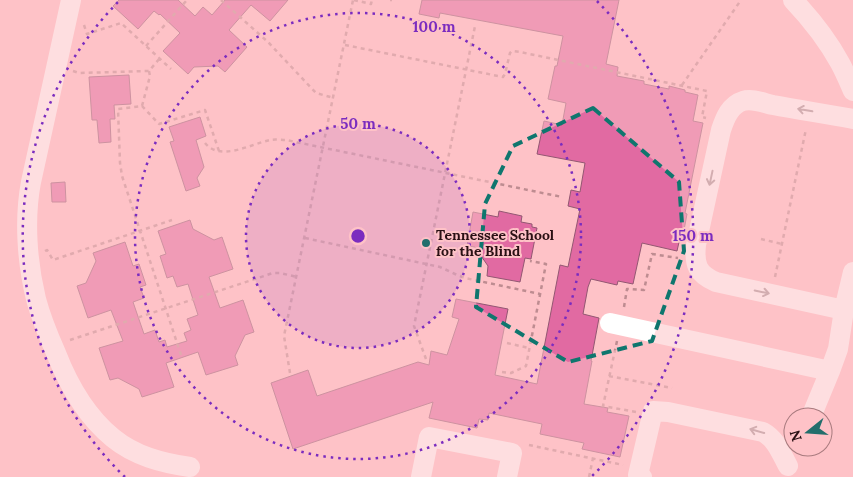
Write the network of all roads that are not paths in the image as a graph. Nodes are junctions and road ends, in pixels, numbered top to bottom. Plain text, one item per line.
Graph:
1 (71, 0) edge
2 (792, 0) edge
3 (847, 58) edge
4 (853, 91) edge
5 (853, 119) edge
6 (853, 272) edge
7 (844, 310) junction
8 (614, 331) road end
9 (830, 371) junction
10 (814, 407) edge
11 (792, 457) edge
12 (190, 467) dead end
13 (784, 472) edge
14 (639, 474) edge
15 (421, 477) edge
16 (506, 477) edge

1 - 12 lane
2 - 3 lane
3 - 4 lane
5 -> 7 lane
6 - 7 lane
7 - 9 lane
8 - 9 lane
9 - 10 lane
11 - 13 lane
13 -> 14 lane
15 - 16 lane

